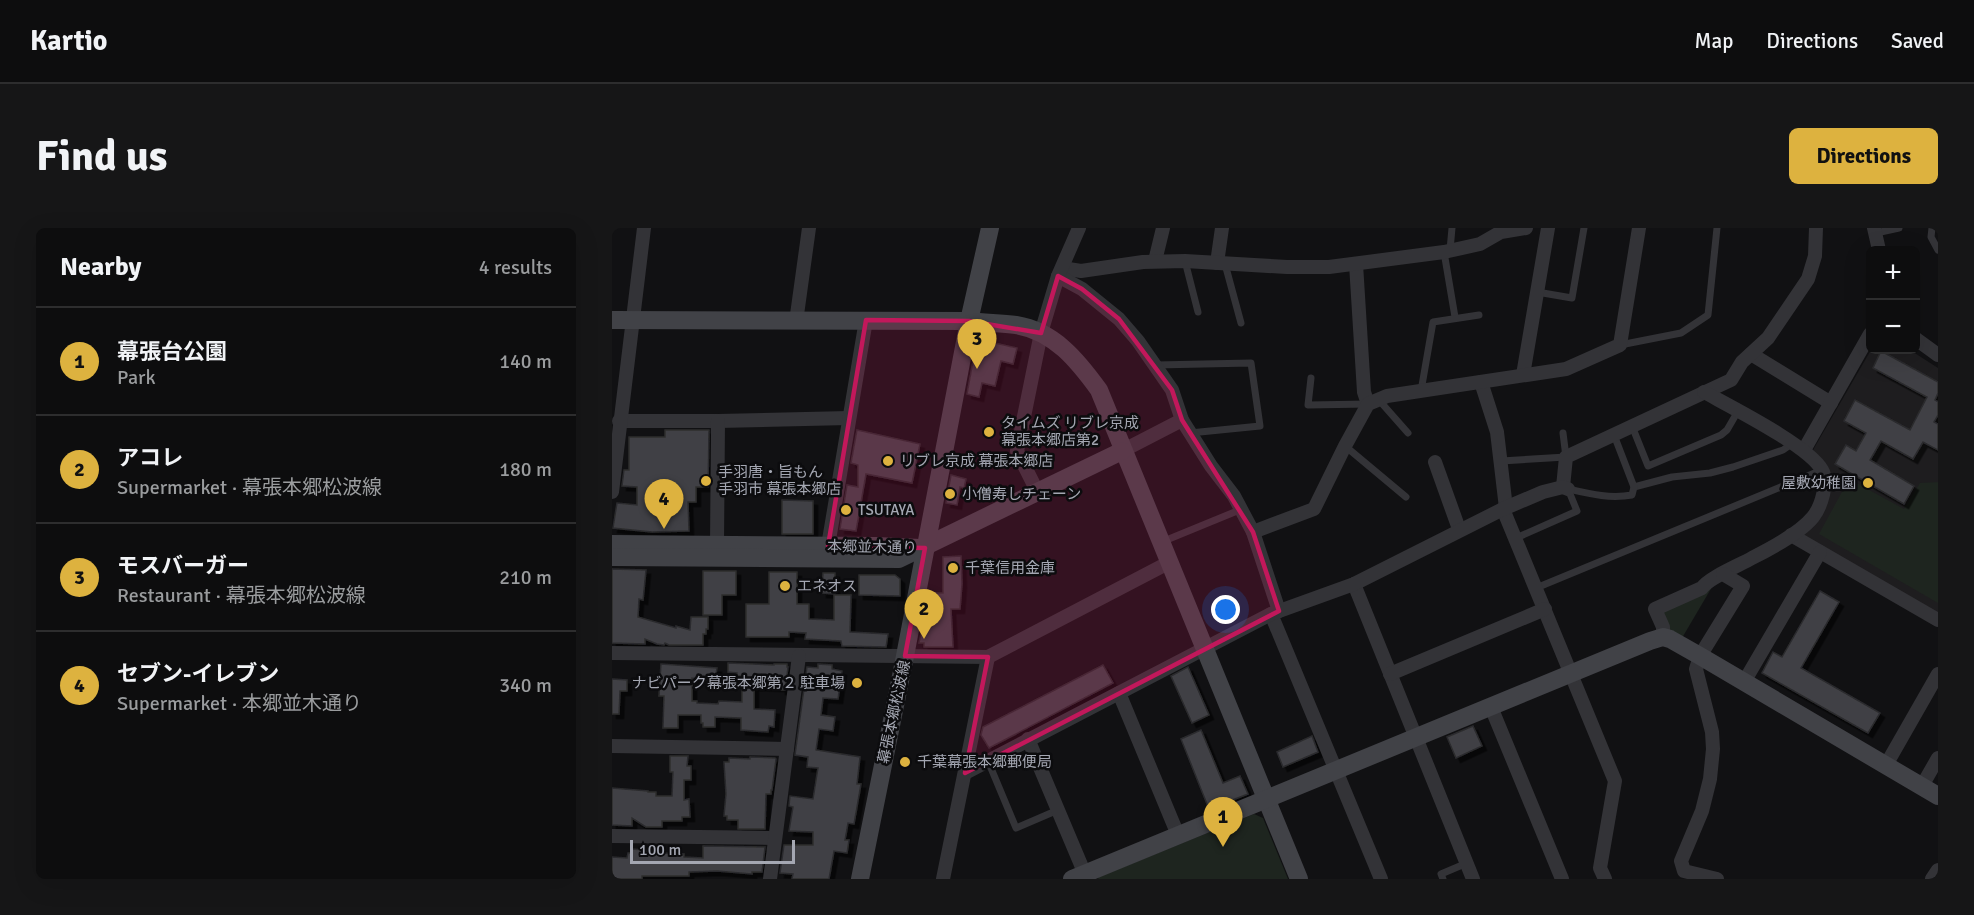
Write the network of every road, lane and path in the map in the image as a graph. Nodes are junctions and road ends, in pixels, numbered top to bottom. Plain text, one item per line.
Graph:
1 (644, 228) edge
2 (809, 228) edge
3 (990, 228) edge
4 (1079, 228) edge
5 (1163, 228) edge
6 (1222, 228) edge
7 (1452, 228) edge
8 (1526, 228) edge
9 (1548, 228) edge
10 (1584, 228) edge
11 (1639, 228) edge
12 (1717, 228) edge
13 (1816, 228) edge
14 (1899, 228) edge
15 (1932, 228) edge
16 (1502, 230) edge
17 (1875, 231) edge
18 (1878, 246) edge
19 (1938, 250) edge
20 (1447, 251) junction
21 (1155, 261) junction
22 (1185, 261) junction
23 (1221, 263) junction
24 (1356, 264) junction
25 (1060, 272) junction
26 (1537, 292) junction
27 (1198, 312) dead end
28 (1479, 315) dead end
29 (1455, 317) junction
30 (866, 320) junction
31 (612, 321) edge
32 (633, 321) junction
33 (969, 321) junction
34 (796, 322) junction
35 (1241, 323) dead end
36 (1041, 333) junction
37 (1866, 341) edge
38 (1920, 342) edge
39 (1620, 345) junction
40 (1751, 354) junction
41 (1938, 355) edge
42 (1154, 364) junction
43 (1523, 375) junction
44 (1311, 378) dead end
45 (1481, 382) junction
46 (1420, 391) junction
47 (1704, 392) junction
48 (1373, 401) junction
49 (1831, 403) junction
50 (1738, 411) junction
51 (849, 417) junction
52 (1182, 420) junction
53 (619, 421) junction
54 (718, 421) junction
55 (1632, 426) junction
56 (1190, 433) junction
57 (1408, 433) dead end
58 (1563, 433) dead end
59 (1614, 435) junction
60 (1345, 446) junction
61 (1798, 447) junction
62 (1122, 451) junction
63 (1566, 458) junction
64 (1501, 461) junction
65 (1435, 462) dead end
66 (1822, 470) junction
67 (1634, 486) junction
68 (1565, 488) junction
69 (612, 492) edge
70 (1038, 493) junction
71 (1406, 497) dead end
72 (1505, 508) junction
73 (1242, 509) junction
74 (1459, 529) junction
75 (1253, 532) junction
76 (1791, 535) junction
77 (1515, 538) junction
78 (1162, 542) junction
79 (612, 544) edge
80 (717, 545) junction
81 (828, 546) junction
82 (925, 548) junction
83 (1820, 552) junction
84 (612, 557) edge
85 (1170, 562) junction
86 (1723, 574) junction
87 (1354, 584) junction
88 (1536, 588) junction
89 (1545, 609) junction
90 (1275, 612) junction
91 (1938, 620) edge
92 (1663, 637) junction
93 (1204, 647) junction
94 (612, 652) edge
95 (799, 656) junction
96 (906, 656) junction
97 (1700, 656) junction
98 (988, 657) junction
99 (1390, 674) junction
100 (1571, 674) junction
101 (1938, 674) edge
102 (1744, 682) junction
103 (1119, 693) junction
104 (1491, 707) junction
105 (1416, 738) junction
106 (1028, 739) junction
107 (612, 746) edge
108 (787, 749) junction
109 (1938, 758) edge
110 (988, 761) junction
111 (1886, 765) junction
112 (1337, 770) junction
113 (965, 773) junction
114 (1922, 786) junction
115 (1938, 796) edge
116 (1267, 798) junction
117 (1058, 810) junction
118 (1178, 835) junction
119 (612, 836) edge
120 (775, 838) junction
121 (1467, 863) junction
122 (1938, 870) edge
123 (1689, 876) edge
124 (1081, 877) edge
125 (1601, 878) edge
126 (770, 879) edge
127 (860, 879) edge
128 (943, 879) edge
129 (1299, 879) edge
130 (1381, 879) edge
131 (1443, 879) edge
132 (1473, 879) edge
133 (1562, 879) edge
134 (1717, 879) edge
135 (1932, 879) edge

1 - 32 street
2 - 34 street
3 - 33 street, 幕張本郷松波線
4 - 25 street
5 - 21 street
6 - 23 street
7 - 20 lane
8 - 16 street
9 - 26 street
10 - 26 lane
11 - 39 street
12 - 39 lane
13 - 40 street
14 - 17 lane
15 - 19 lane
16 - 20 street
17 - 18 street
20 - 24 street
20 - 29 lane
21 - 22 street
21 - 25 street
22 - 23 street
22 - 27 lane
23 - 24 street
23 - 35 lane
24 - 48 street
25 - 36 street
25 - 42 street
26 - 43 street
28 - 29 lane
29 - 46 lane
30 - 33 street
30 - 34 street
30 - 51 street
31 - 32 street
32 - 34 street
32 - 53 street
33 - 36 street
33 - 82 street, 幕張本郷松波線
36 - 62 street
36 - 70 street
37 - 49 street
38 - 41 street
39 - 43 street
40 - 47 street
40 - 49 street
42 - 52 street
42 - 56 lane
43 - 45 street
44 - 48 lane
45 - 46 street
45 - 64 street
46 - 48 street
47 - 50 street
47 - 55 street
48 - 57 lane
48 - 60 street
49 - 61 street
50 - 55 lane
50 - 61 street
51 - 54 street
51 - 81 street
52 - 56 street
52 - 62 street
53 - 54 street
53 - 69 street
54 - 80 street
55 - 59 street
56 - 73 street
58 - 63 lane
59 - 63 street
59 - 67 lane
60 - 71 lane
60 - 75 street
61 - 66 street
61 - 67 lane
62 - 70 street
62 - 78 street
63 - 64 lane
63 - 68 street
64 - 72 street
65 - 74 street
66 - 76 street
66 - 88 lane
67 - 68 lane
68 - 72 street
68 - 77 lane
70 - 82 street
72 - 74 street
72 - 77 street
73 - 75 street
73 - 78 lane
74 - 87 street
75 - 90 street
76 - 83 street
76 - 86 street
77 - 88 street
78 - 85 street
79 - 80 street, 本郷並木通り
80 - 81 street, 本郷並木通り
81 - 82 street, 本郷並木通り
82 - 84 street, 本郷並木通り
82 - 96 street, 幕張本郷松波線
83 - 91 street
83 - 102 street
85 - 93 street
85 - 98 street
86 - 92 street
86 - 97 street
87 - 90 street
87 - 99 street
88 - 89 street
89 - 99 street
89 - 100 street
90 - 93 street
90 - 112 street
92 - 97 street
92 - 100 street
93 - 103 street
93 - 116 street
94 - 95 street
95 - 96 street
95 - 108 street
96 - 98 street
96 - 127 street, 幕張本郷松波線
97 - 102 street
97 - 123 street
98 - 113 street
99 - 105 street
100 - 104 street
100 - 125 street
101 - 111 street
102 - 111 street
103 - 106 street
103 - 118 street
104 - 105 street
104 - 133 street
105 - 112 street
105 - 121 street
106 - 110 street
106 - 117 street
107 - 108 street
108 - 120 street
109 - 114 street
110 - 113 street
110 - 117 lane
111 - 114 street
112 - 116 street
112 - 130 street
113 - 128 street
114 - 115 street
116 - 118 street
116 - 129 street
117 - 124 street
118 - 124 street
119 - 120 street
120 - 126 street
121 - 131 lane
121 - 132 street
122 - 135 street
123 - 134 street

